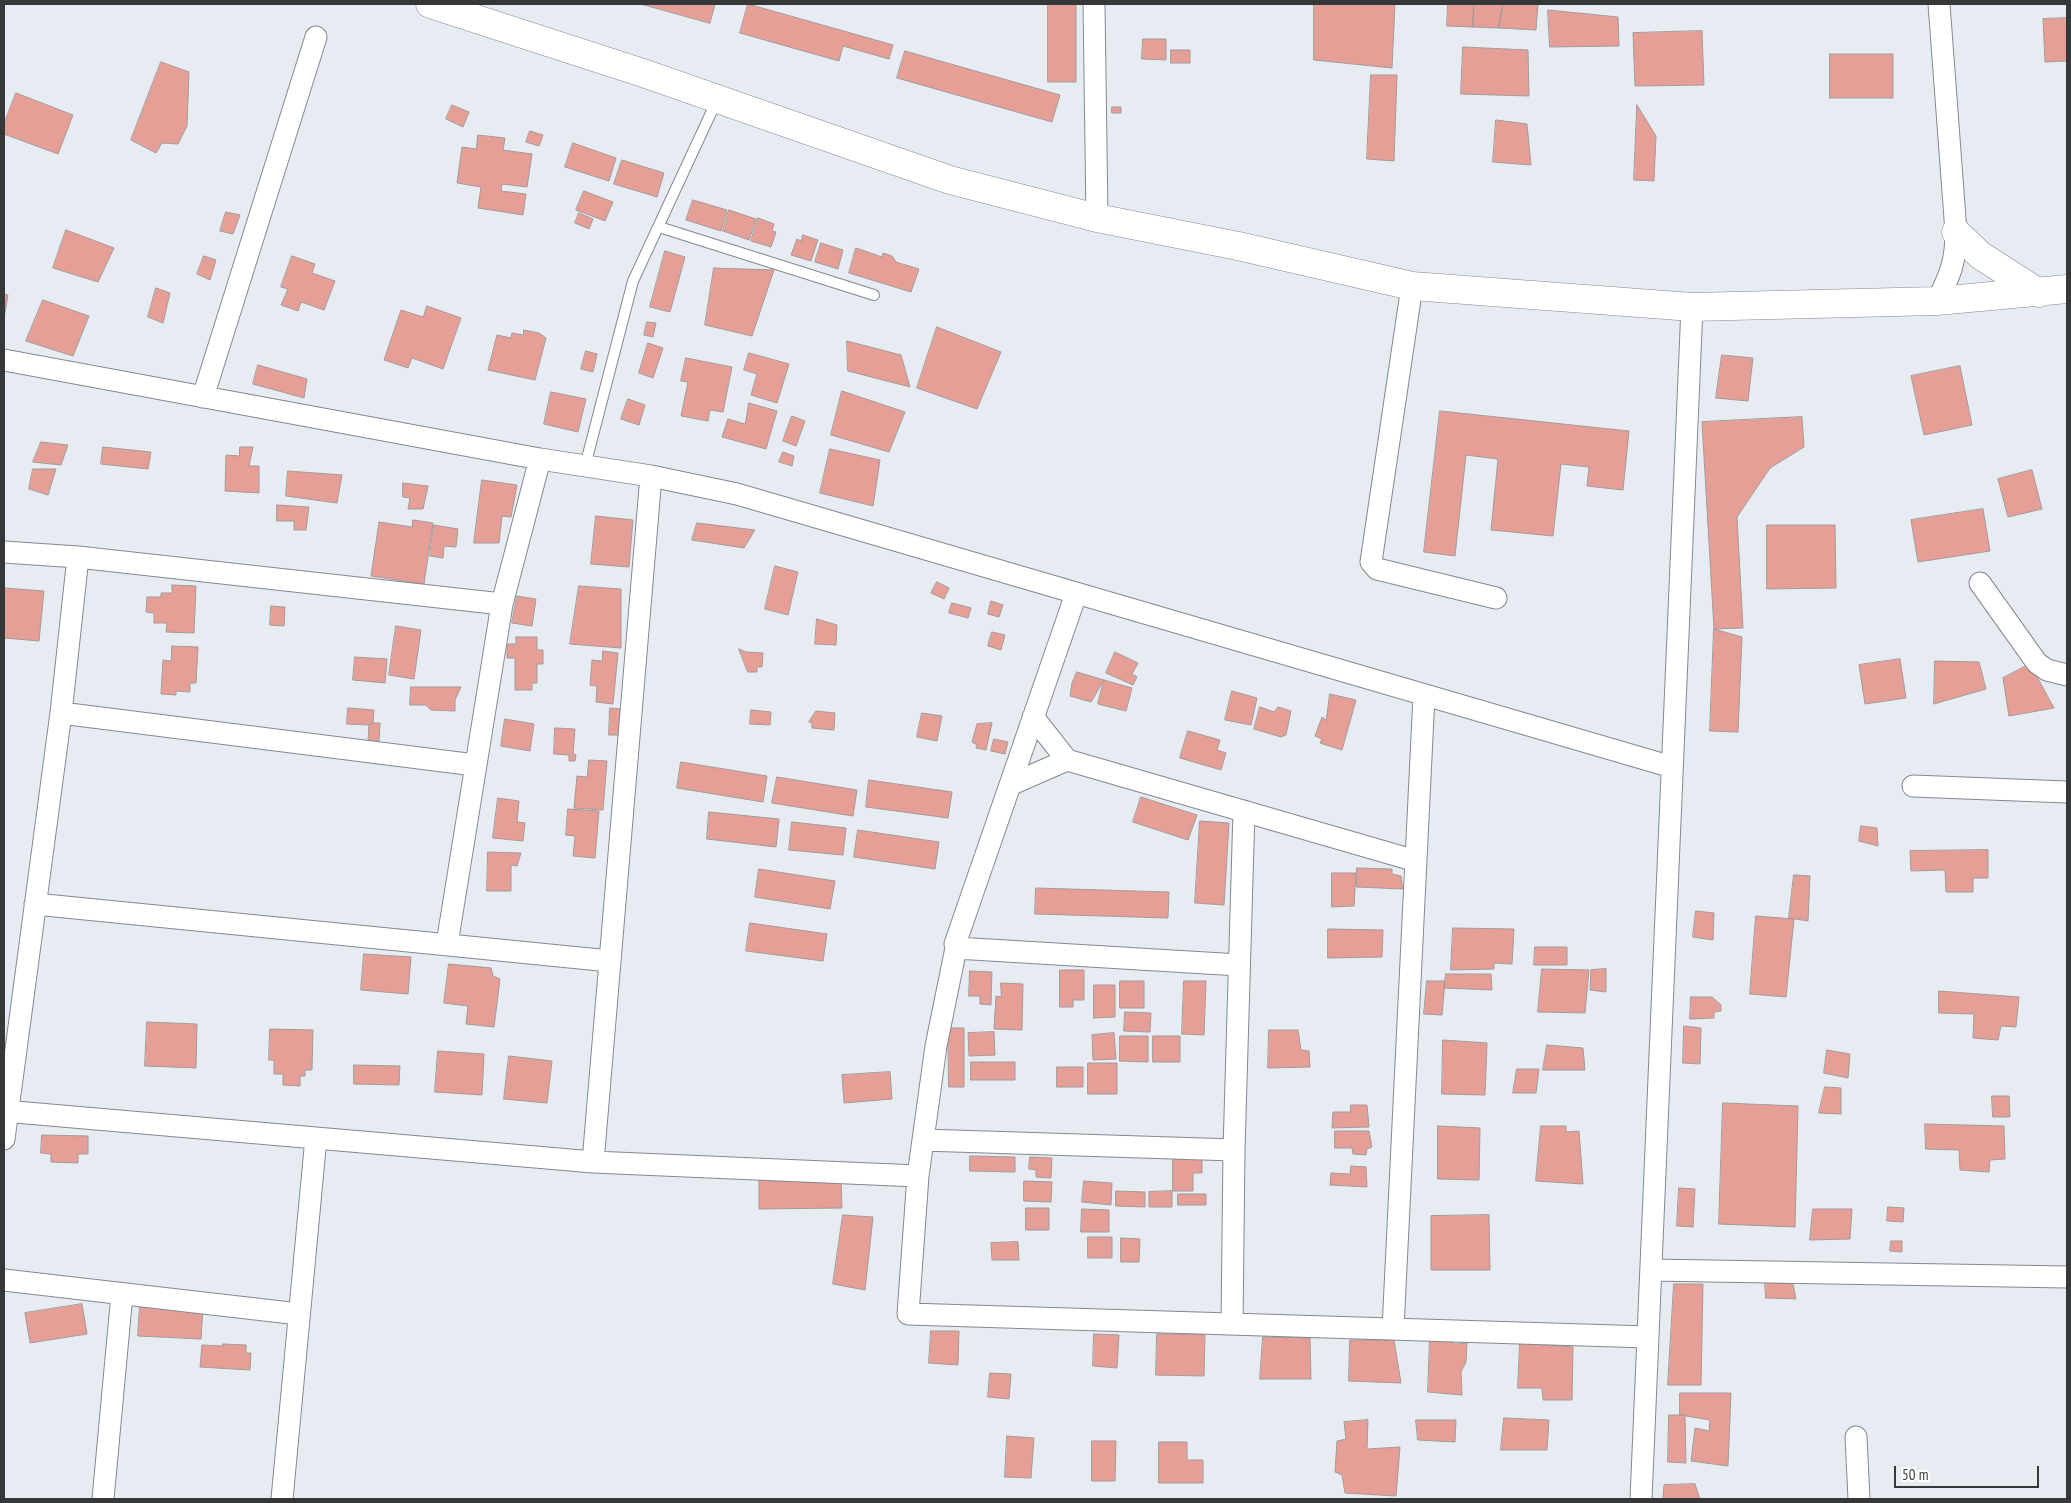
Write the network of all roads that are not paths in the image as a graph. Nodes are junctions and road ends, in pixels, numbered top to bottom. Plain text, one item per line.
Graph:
1 (430, 4) edge
2 (1094, 4) edge
3 (1939, 4) edge
4 (316, 38) dead end
5 (717, 99) junction
6 (1097, 218) junction
7 (658, 227) junction
8 (1956, 232) junction
9 (1412, 286) junction
10 (2067, 289) edge
11 (2039, 293) junction
12 (874, 295) dead end
13 (1937, 301) junction
14 (1692, 307) junction
15 (4, 360) edge
16 (203, 397) junction
17 (540, 459) junction
18 (585, 466) junction
19 (651, 476) junction
20 (4, 552) edge
21 (78, 556) junction
22 (1980, 583) dead end
23 (1076, 594) junction
24 (1496, 598) dead end
25 (502, 604) junction
26 (2067, 675) edge
27 (1424, 696) junction
28 (61, 713) junction
29 (1033, 717) junction
30 (1067, 760) junction
31 (475, 765) junction
32 (1672, 767) junction
33 (1010, 784) junction
34 (1913, 786) dead end
35 (2067, 792) edge
36 (1244, 811) junction
37 (1416, 861) junction
38 (35, 904) junction
39 (447, 944) junction
40 (956, 948) junction
41 (610, 961) junction
42 (1239, 966) junction
43 (6, 1111) edge
44 (316, 1138) junction
45 (4, 1140) edge
46 (923, 1140) junction
47 (1234, 1150) junction
48 (593, 1162) junction
49 (918, 1176) junction
50 (1651, 1270) junction
51 (2067, 1277) edge
52 (4, 1280) edge
53 (122, 1294) junction
54 (299, 1314) junction
55 (1232, 1324) junction
56 (1394, 1329) junction
57 (1648, 1337) junction
58 (1856, 1438) dead end
59 (103, 1499) edge
60 (282, 1499) edge
61 (1641, 1499) edge
62 (1859, 1499) edge

1 - 5 main road
2 - 6 street
3 - 8 street
4 - 16 street
5 - 6 main road
5 - 7 lane
6 - 9 main road
7 - 12 lane
7 - 18 lane
8 - 11 main road
8 - 13 street
9 - 14 main road
9 - 24 street
10 - 11 main road
11 - 13 main road
13 - 14 main road
14 - 32 street
15 - 16 street
16 - 17 street
17 - 18 street
17 - 25 street
18 - 19 street
19 - 23 street
19 - 41 street
20 - 21 street
21 - 25 street
21 - 28 street
22 - 26 street
23 - 27 street
23 - 29 street
25 - 31 street
27 - 32 street
27 - 37 street
28 - 31 street
28 - 38 street
29 - 30 street
29 - 33 street
30 - 33 street
30 - 36 street
31 - 39 street
32 - 50 street
33 - 40 street
34 - 35 street
36 - 37 street
36 - 42 street
37 - 56 street
38 - 39 street
38 - 43 street
39 - 41 street
40 - 42 street
40 - 46 street
41 - 48 street
42 - 47 street
43 - 44 street
43 - 45 street
44 - 48 street
44 - 54 street
46 - 47 street
46 - 49 street
47 - 55 street
48 - 49 street
49 - 55 street
50 - 51 street
50 - 57 street
52 - 53 street
53 - 54 street
53 - 59 street
54 - 60 street
55 - 56 street
56 - 57 street
57 - 61 street
58 - 62 street

